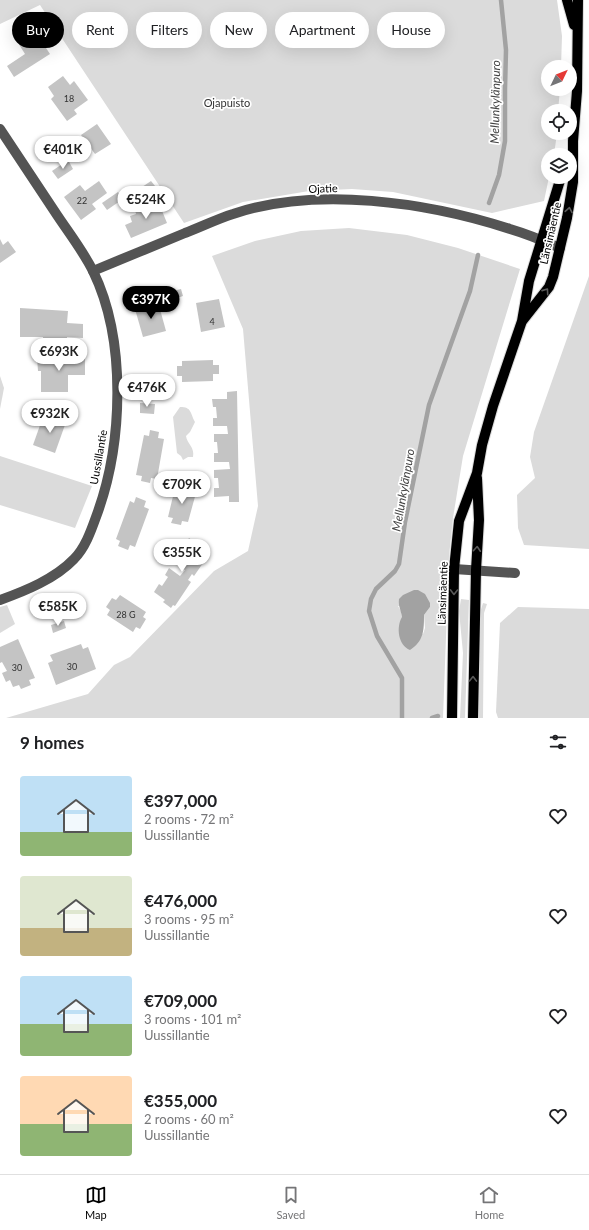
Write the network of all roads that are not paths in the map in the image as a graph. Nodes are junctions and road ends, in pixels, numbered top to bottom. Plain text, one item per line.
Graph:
1 (568, 0) edge
2 (578, 0) edge
3 (578, 38) junction
4 (0, 129) edge
5 (573, 141) junction
6 (570, 148) edge
7 (559, 184) edge
8 (542, 240) junction
9 (560, 248) junction
10 (93, 271) junction
11 (522, 321) junction
12 (477, 473) junction
13 (454, 569) junction
14 (476, 570) junction
15 (515, 573) dead end
16 (0, 600) edge
17 (452, 718) edge
18 (473, 718) edge

1 - 3 main road, Länsimäentie
2 - 3 main road, Länsimäentie
3 - 5 main road, Länsimäentie
4 - 10 street, Uussillantie
5 - 6 main road, Länsimäentie
9 -> 5 main road, Länsimäentie
7 - 8 main road, Länsimäentie
8 - 9 street, Ojatie
8 - 10 street, Ojatie
8 - 11 main road, Länsimäentie
11 -> 9 main road, Länsimäentie
10 - 16 street, Uussillantie
11 - 12 main road, Länsimäentie
12 - 13 main road, Länsimäentie
14 -> 12 main road, Länsimäentie
13 - 14 street
13 -> 17 main road, Länsimäentie
14 - 15 street
18 -> 14 main road, Länsimäentie

